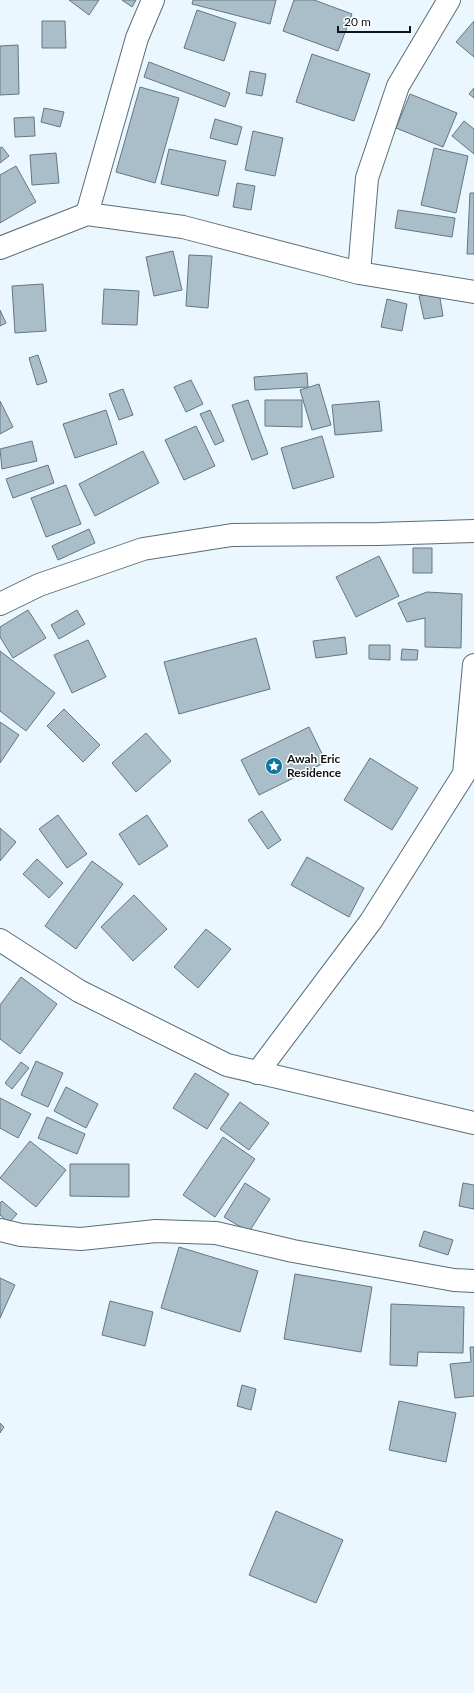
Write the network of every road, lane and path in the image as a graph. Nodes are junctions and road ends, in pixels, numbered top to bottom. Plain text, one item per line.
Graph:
1 (153, 0) edge
2 (449, 0) edge
3 (87, 214) junction
4 (0, 248) edge
5 (359, 273) junction
6 (474, 292) edge
7 (474, 531) edge
8 (0, 604) edge
9 (474, 664) edge
10 (0, 940) edge
11 (257, 1073) junction
12 (474, 1123) edge
13 (0, 1230) edge
14 (474, 1281) edge

1 - 3 street
2 - 5 street
3 - 4 street
3 - 5 street
5 - 6 street
7 - 8 street
9 - 11 street
10 - 11 street
11 - 12 street
13 - 14 street

